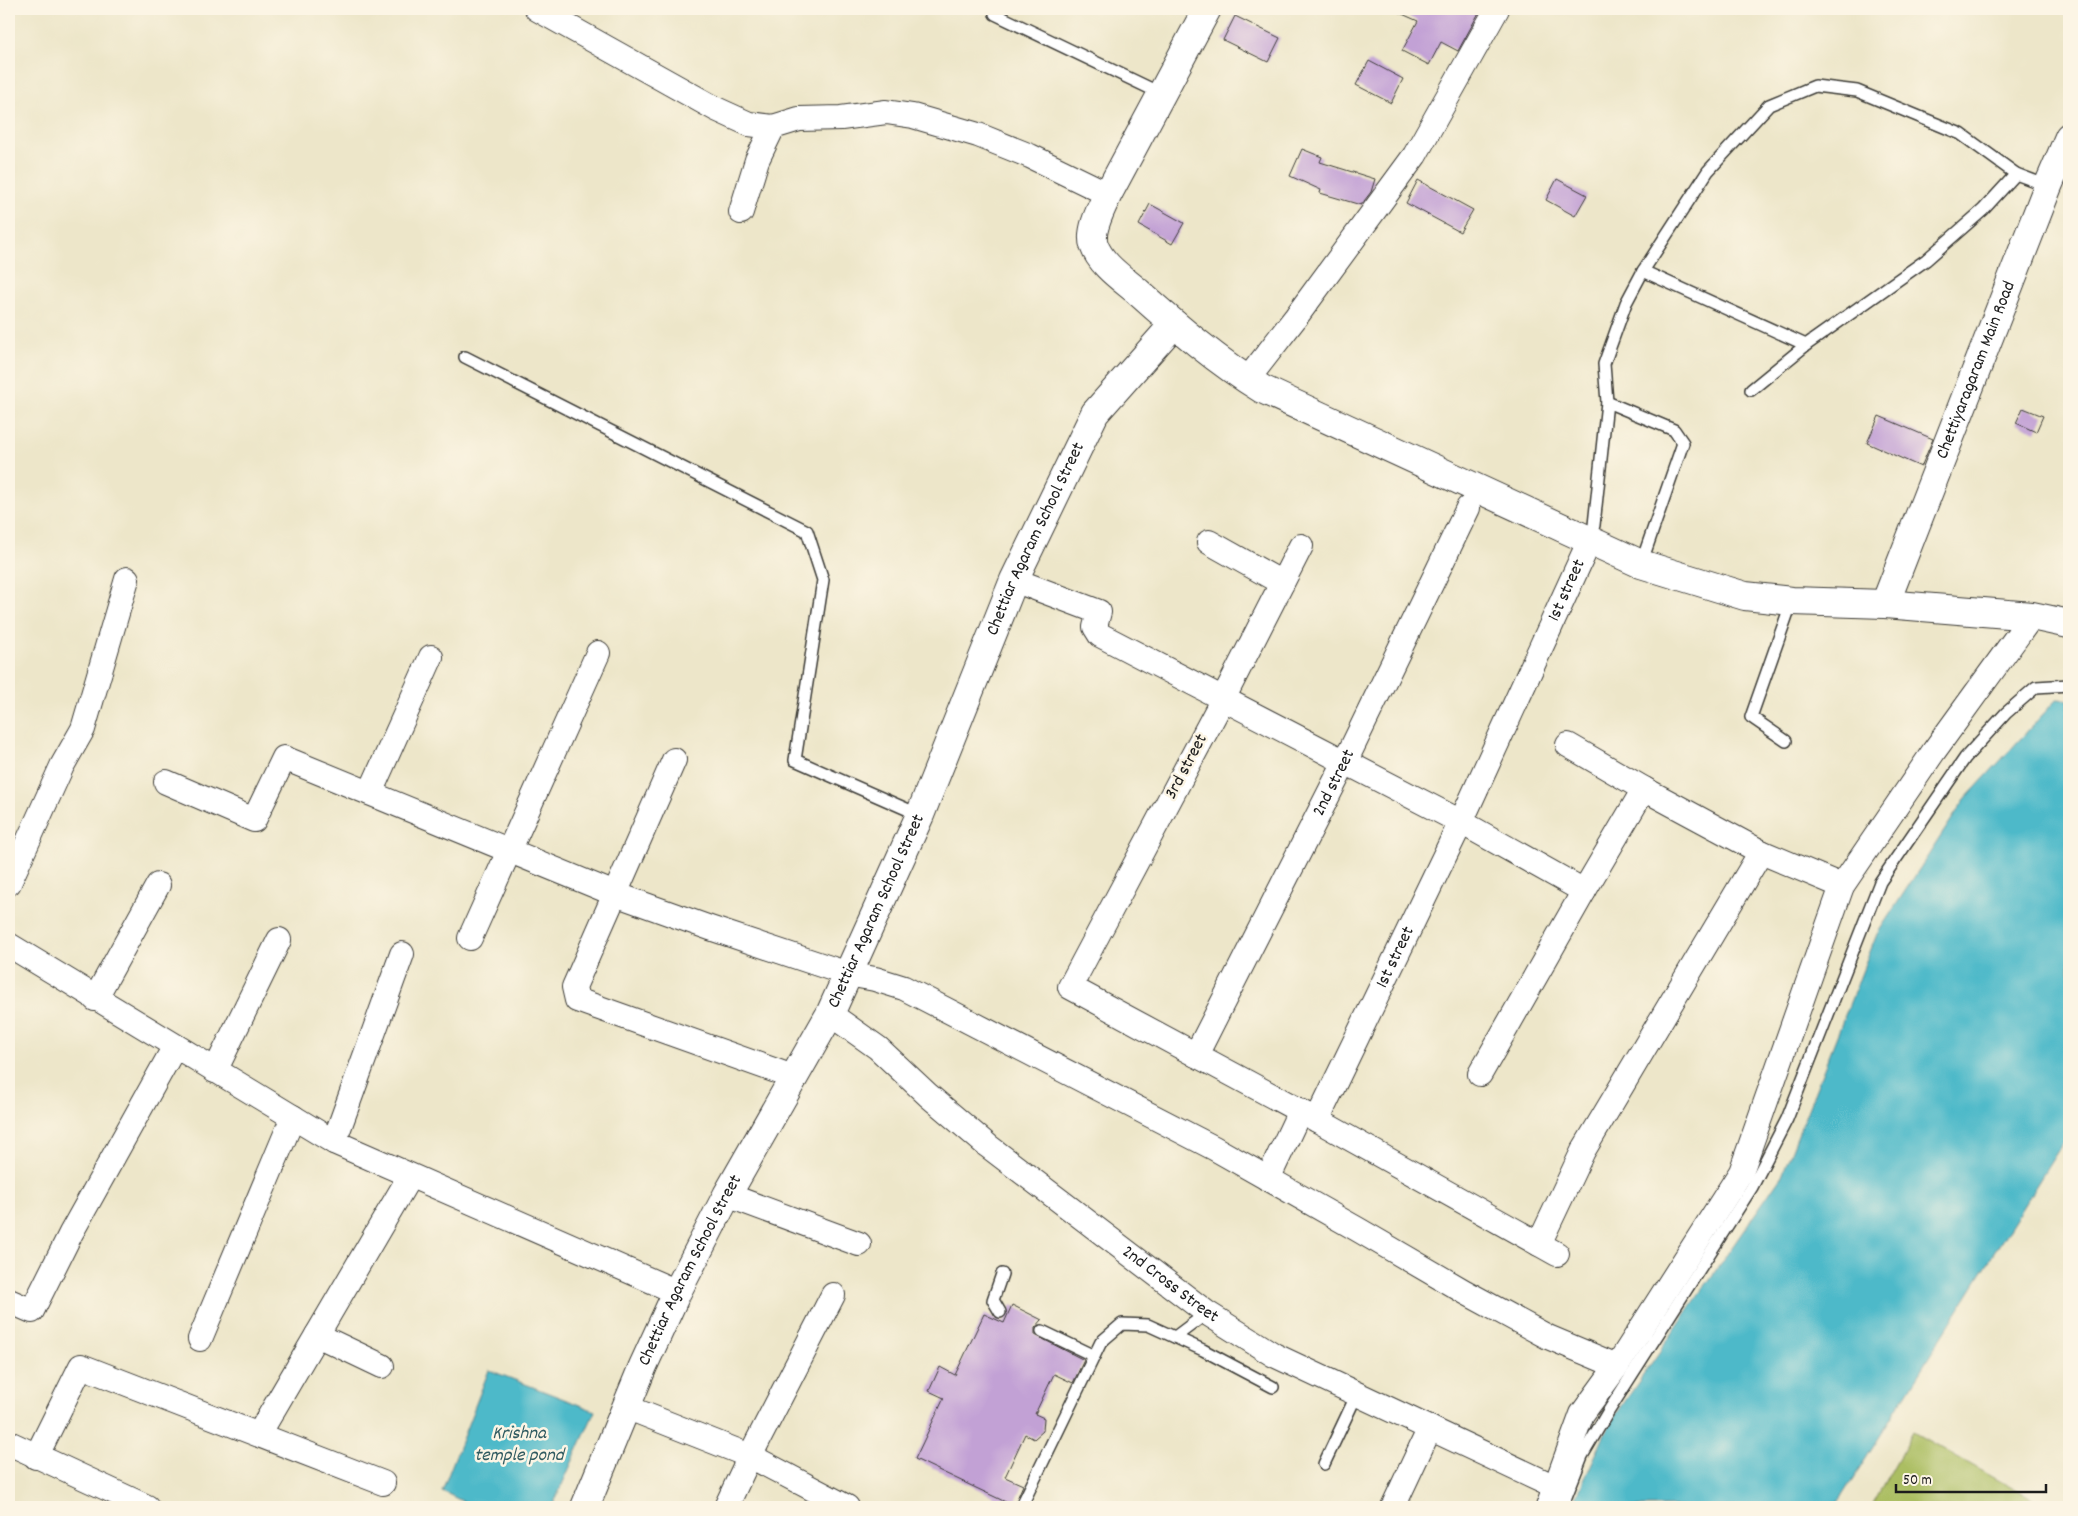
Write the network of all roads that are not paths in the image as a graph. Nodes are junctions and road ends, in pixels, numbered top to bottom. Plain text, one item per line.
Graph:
1 (537, 9) edge
2 (1207, 9) edge
3 (1497, 9) edge
4 (995, 14) dead end
5 (1162, 94) junction
6 (773, 127) junction
7 (2069, 137) edge
8 (2016, 174) junction
9 (2048, 186) junction
10 (1108, 194) junction
11 (741, 212) dead end
12 (1644, 271) junction
13 (1174, 324) junction
14 (1806, 345) junction
15 (464, 358) dead end
16 (1247, 380) junction
17 (1751, 390) dead end
18 (1608, 402) junction
19 (1468, 508) dead end
20 (1590, 540) junction
21 (1209, 542) dead end
22 (1301, 546) dead end
23 (1641, 564) junction
24 (127, 578) dead end
25 (1014, 580) junction
26 (1282, 583) junction
27 (1792, 600) junction
28 (1885, 604) junction
29 (2032, 616) junction
30 (2069, 624) edge
31 (598, 653) dead end
32 (431, 656) dead end
33 (2069, 685) edge
34 (1223, 699) junction
35 (1786, 741) dead end
36 (1568, 744) dead end
37 (674, 760) dead end
38 (1345, 762) junction
39 (166, 782) dead end
40 (1644, 790) junction
41 (370, 793) junction
42 (920, 814) junction
43 (1460, 822) junction
44 (508, 850) junction
45 (1761, 852) junction
46 (9, 883) edge
47 (158, 885) dead end
48 (1842, 886) junction
49 (1584, 891) junction
50 (615, 894) junction
51 (470, 938) dead end
52 (280, 940) dead end
53 (9, 945) edge
54 (402, 954) dead end
55 (848, 974) junction
56 (95, 998) junction
57 (830, 1014) junction
58 (175, 1046) junction
59 (1196, 1056) junction
60 (215, 1071) junction
61 (1480, 1074) dead end
62 (793, 1077) junction
63 (1309, 1115) junction
64 (293, 1117) junction
65 (334, 1142) junction
66 (410, 1176) junction
67 (1268, 1179) junction
68 (727, 1195) junction
69 (859, 1244) dead end
70 (1002, 1274) dead end
71 (677, 1292) junction
72 (833, 1294) dead end
73 (9, 1301) edge
74 (1000, 1312) dead end
75 (1207, 1313) junction
76 (1042, 1331) dead end
77 (317, 1335) junction
78 (1175, 1337) junction
79 (200, 1339) dead end
80 (1094, 1356) junction
81 (382, 1366) dead end
82 (1617, 1366) junction
83 (1273, 1387) dead end
84 (1357, 1394) junction
85 (626, 1407) junction
86 (1430, 1428) junction
87 (259, 1434) junction
88 (9, 1443) edge
89 (36, 1456) junction
90 (750, 1456) junction
91 (1324, 1464) dead end
92 (383, 1483) dead end
93 (1555, 1500) edge
94 (147, 1507) edge
95 (585, 1507) edge
96 (726, 1507) edge
97 (847, 1507) edge
98 (1021, 1507) edge
99 (1393, 1507) edge

1 - 6 street
2 - 5 street
3 - 16 street
4 - 5 lane
5 - 10 street
6 - 10 street
6 - 11 street
7 - 9 street, Chettiyaragaram Main Road
8 - 9 lane
8 - 12 lane
8 - 14 lane
9 - 28 street, Chettiyaragaram Main Road
10 - 13 street
12 - 14 lane
12 - 18 lane
13 - 16 street
13 - 25 street, Chettiar Agaram School Street
14 - 17 lane
15 - 42 lane
16 - 20 street
18 - 20 lane
18 - 23 lane
19 - 38 street, 2nd street
20 - 23 street
20 - 43 street, 1st street
21 - 26 street
22 - 26 street, 3rd street
23 - 27 street
24 - 46 street
25 - 34 street
25 - 42 street, Chettiar Agaram School Street
26 - 34 street, 3rd street
27 - 28 street
27 - 35 lane
28 - 29 street
29 - 30 street
29 - 48 street
31 - 44 street
32 - 41 street
33 - 93 lane
34 - 38 street
34 - 59 street, 3rd street
36 - 40 street
37 - 50 street
38 - 43 street
38 - 59 street, 2nd street
39 - 41 street
40 - 45 street
40 - 49 street
41 - 44 street
42 - 55 street, Chettiar Agaram School Street
43 - 49 street
43 - 63 street, 1st street
44 - 50 street
44 - 51 street
45 - 48 street
45 - 63 street
47 - 56 street
48 - 82 street
49 - 61 street
50 - 55 street
50 - 62 street
52 - 60 street
53 - 56 street
54 - 65 street
55 - 57 street, Chettiar Agaram School Street
55 - 67 street
56 - 58 street
57 - 62 street, Chettiar Agaram School Street
57 - 75 street, 2nd Cross Street
58 - 60 street
58 - 73 street
59 - 63 street
60 - 64 street
62 - 68 street, Chettiar Agaram School Street
63 - 67 street, 1st street
64 - 65 street
64 - 79 street
65 - 66 street
66 - 71 street
66 - 77 street
67 - 82 street
68 - 69 street
68 - 71 street, Chettiar Agaram School Street
70 - 74 lane
71 - 85 street, Chettiar Agaram School Street
72 - 90 street
75 - 78 lane
75 - 84 street, 2nd Cross Street
76 - 80 lane
77 - 81 street
77 - 87 street
78 - 80 lane
78 - 83 lane
80 - 98 lane
82 - 93 street
84 - 86 street, 2nd Cross Street
84 - 91 lane
85 - 90 street
85 - 95 street, Chettiar Agaram School Street
86 - 93 street, 2nd Cross Street
86 - 99 street
87 - 89 street
87 - 92 street
88 - 89 street
89 - 94 street
90 - 96 street
90 - 97 street

